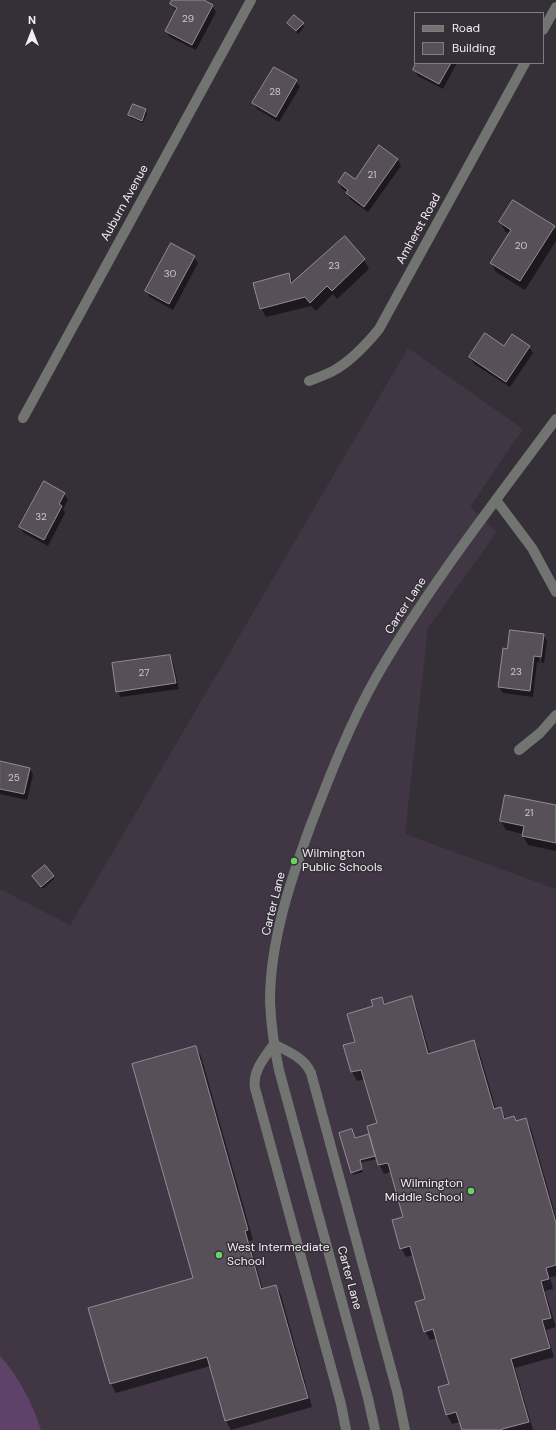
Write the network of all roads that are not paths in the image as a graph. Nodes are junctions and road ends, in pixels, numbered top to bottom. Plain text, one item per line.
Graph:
1 (251, 0) edge
2 (556, 7) edge
3 (544, 28) edge
4 (524, 64) edge
5 (309, 381) dead end
6 (22, 418) dead end
7 (556, 420) edge
8 (496, 500) junction
9 (556, 592) edge
10 (556, 715) edge
11 (519, 750) dead end
12 (274, 1044) junction
13 (346, 1430) edge
14 (375, 1430) edge
15 (405, 1430) edge

1 - 6 street, Auburn Avenue
2 - 3 street
4 - 5 street, Amherst Road
7 - 8 street, Carter Lane
8 - 9 street
8 - 12 street, Carter Lane
10 - 11 street
12 - 13 street
12 - 14 street, Carter Lane
12 - 15 street

